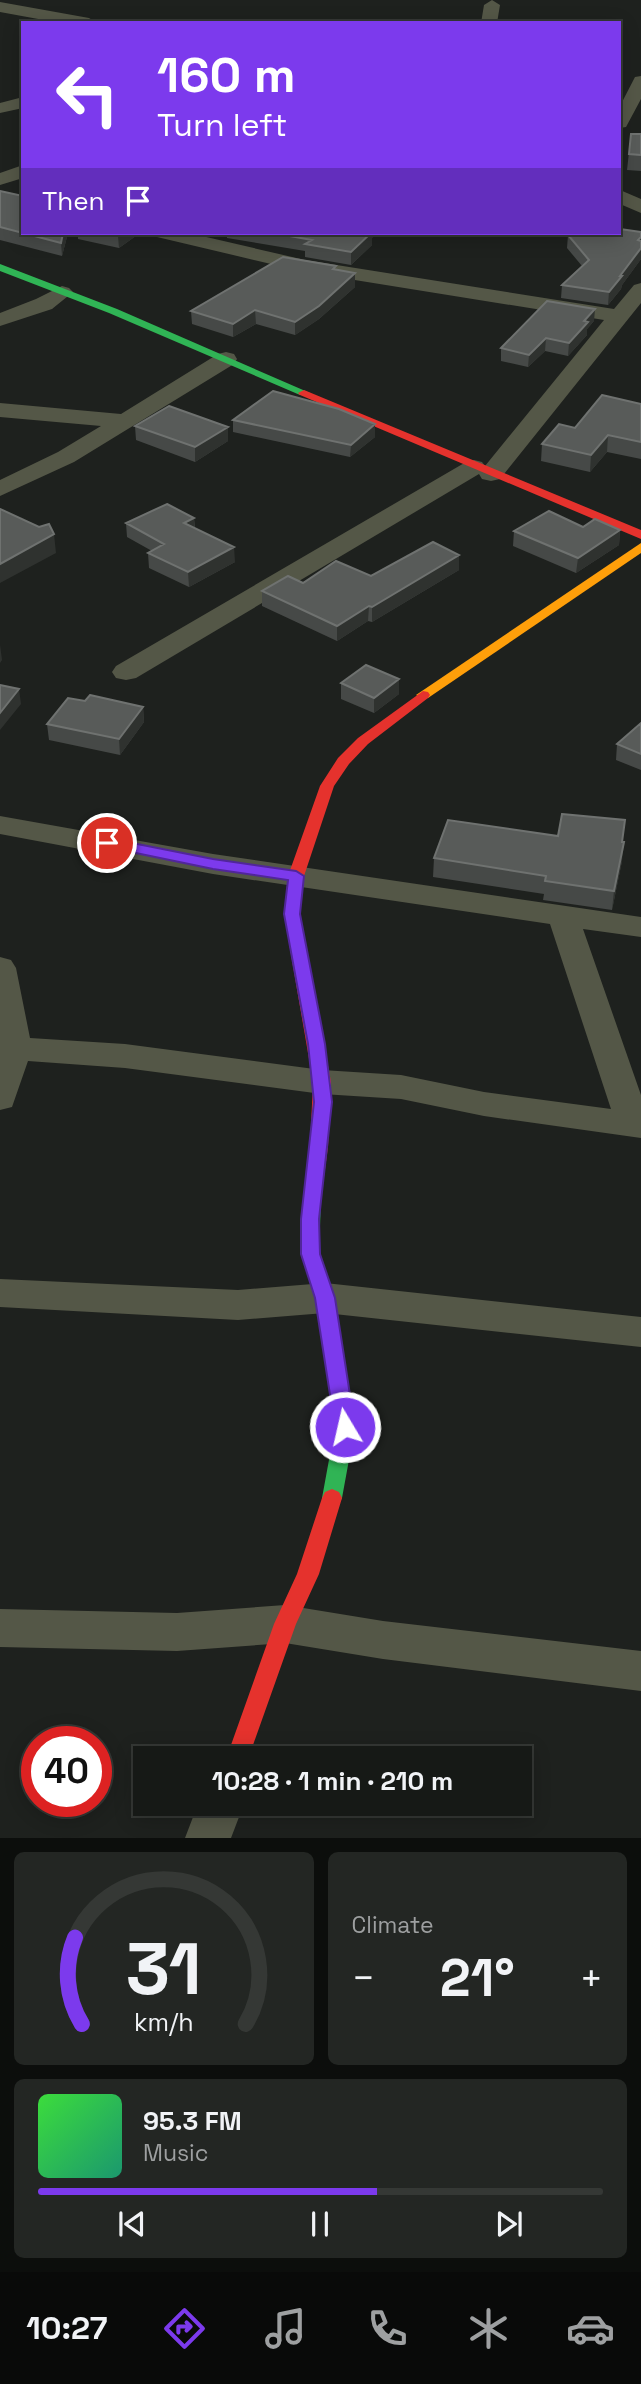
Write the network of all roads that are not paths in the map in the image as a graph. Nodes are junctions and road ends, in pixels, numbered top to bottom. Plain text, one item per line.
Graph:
1 (492, 5) dead end
2 (0, 7) edge
3 (78, 21) edge
4 (489, 21) edge
5 (641, 81) edge
6 (21, 103) edge
7 (0, 108) edge
8 (621, 120) edge
9 (21, 172) edge
10 (0, 179) edge
11 (621, 197) edge
12 (641, 207) edge
13 (173, 235) edge
14 (0, 267) edge
15 (641, 289) edge
16 (62, 292) junction
17 (617, 316) junction
18 (0, 320) edge
19 (226, 359) junction
20 (0, 410) edge
21 (125, 421) junction
22 (482, 470) junction
23 (0, 489) edge
24 (641, 535) edge
25 (641, 547) edge
26 (126, 672) dead end
27 (0, 825) edge
28 (296, 876) junction
29 (563, 916) junction
30 (641, 926) edge
31 (0, 968) edge
32 (7, 1047) edge
33 (322, 1082) junction
34 (0, 1098) edge
35 (637, 1126) edge
36 (0, 1293) edge
37 (325, 1298) junction
38 (641, 1332) edge
39 (285, 1624) junction
40 (0, 1628) edge
41 (641, 1671) edge
42 (242, 1746) edge
43 (216, 1816) edge
44 (208, 1838) edge

1 - 4 street
2 - 3 street
5 - 8 street
6 - 7 street
9 - 10 street
11 - 12 street
13 - 17 street
14 - 16 street
15 - 17 street
16 - 18 street
16 - 19 street
17 - 22 street
19 - 21 street
19 - 22 street
20 - 21 street
21 - 23 street
22 - 24 street
22 - 26 street
25 - 28 street
27 - 28 street
28 - 29 street
28 - 33 street
29 - 30 street
29 - 35 street
31 - 32 street
32 - 33 street
32 - 34 street
33 - 35 street
33 - 37 street
36 - 37 street
37 - 38 street
37 - 39 street
39 - 40 street
39 - 41 street
39 - 42 street
43 - 44 street

